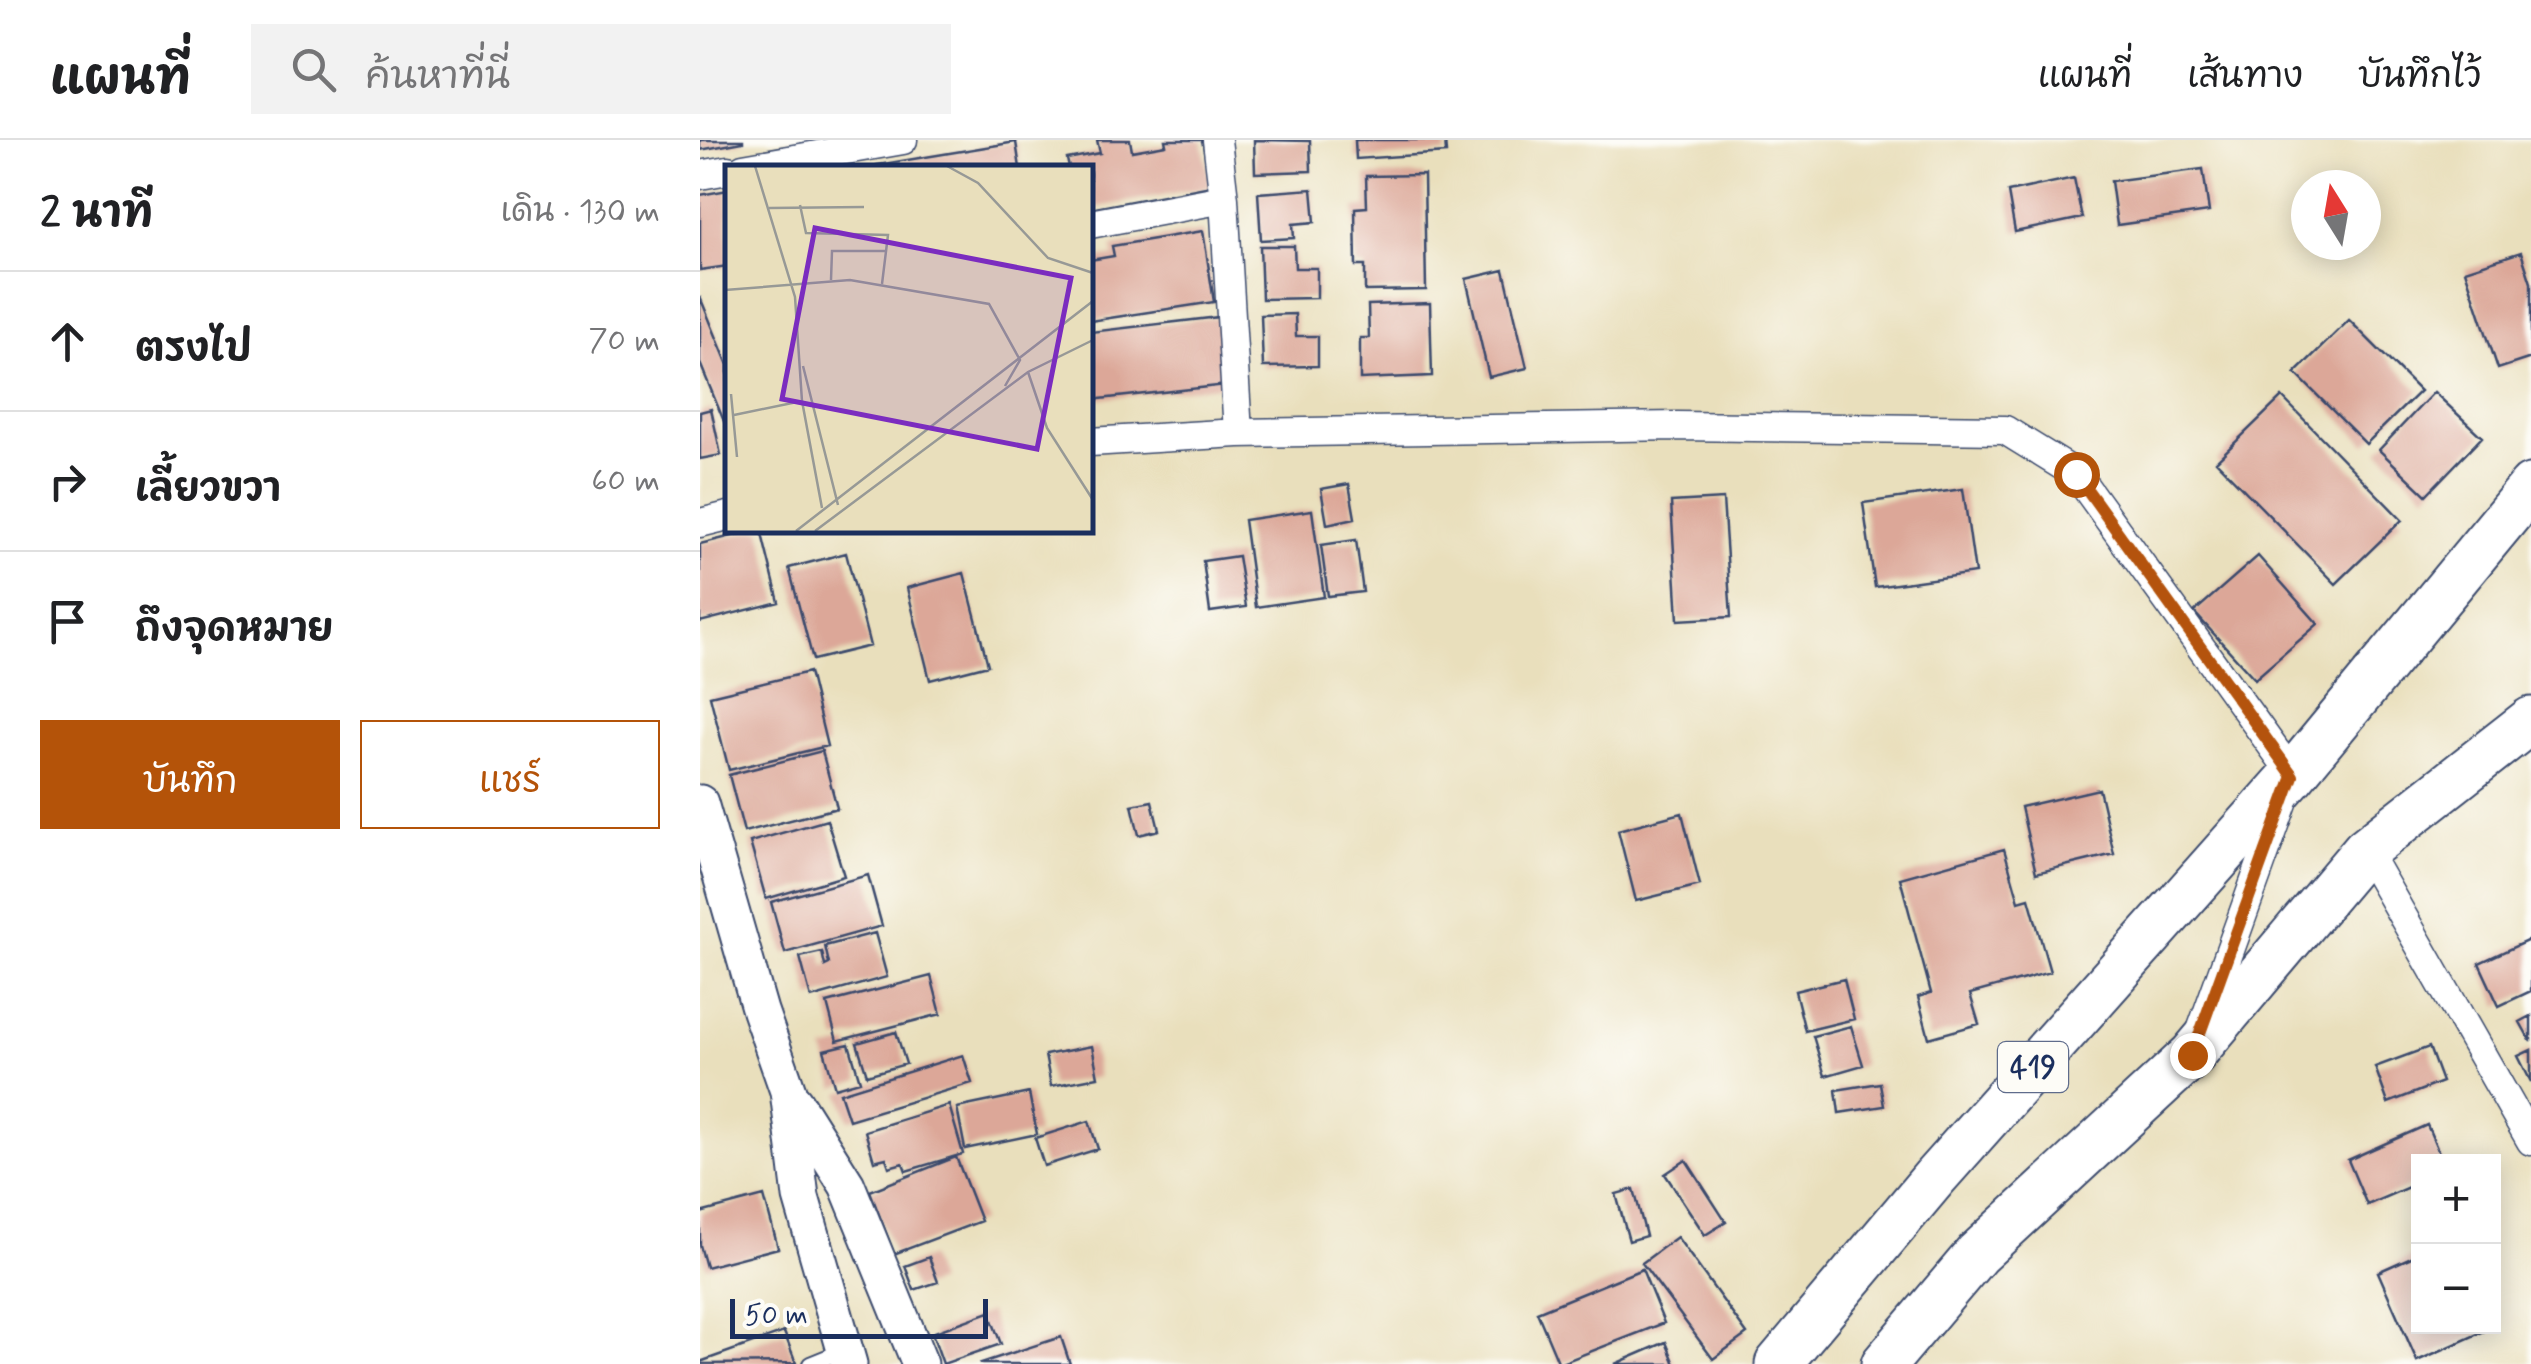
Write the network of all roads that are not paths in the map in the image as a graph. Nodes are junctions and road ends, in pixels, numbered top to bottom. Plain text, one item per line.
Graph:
1 (903, 140) edge
2 (1218, 140) edge
3 (760, 165) edge
4 (725, 171) edge
5 (700, 175) edge
6 (1224, 199) junction
7 (1092, 224) edge
8 (1238, 432) junction
9 (1092, 442) edge
10 (2531, 487) edge
11 (725, 517) edge
12 (700, 523) edge
13 (2531, 720) edge
14 (2293, 776) junction
15 (700, 803) edge
16 (2364, 850) junction
17 (2192, 1055) junction
18 (788, 1091) junction
19 (2531, 1141) edge
20 (847, 1357) edge
21 (810, 1364) edge
22 (920, 1364) edge
23 (1778, 1364) edge
24 (1884, 1364) edge

1 - 3 street
2 - 6 street
4 - 5 street
6 - 7 street
6 - 8 street
8 - 9 street
8 - 14 street
10 - 14 highway, 419
11 - 12 street
13 - 16 highway
14 - 17 street
14 - 23 highway, 419
15 - 18 street
16 - 17 highway
16 - 19 street
17 - 24 highway
18 - 20 street
18 - 22 street
20 - 21 lane

